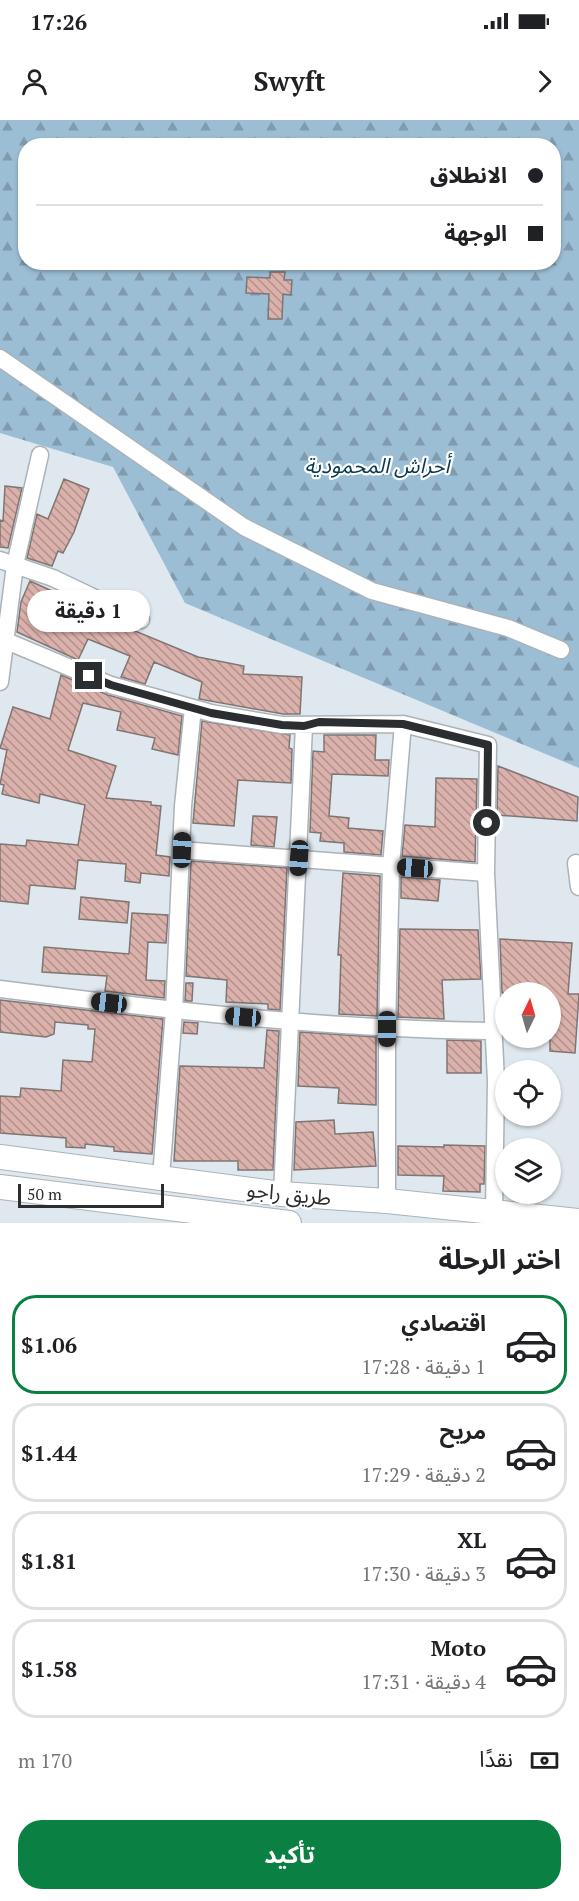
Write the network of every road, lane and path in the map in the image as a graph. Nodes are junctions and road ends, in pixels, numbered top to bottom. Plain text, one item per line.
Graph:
1 (0, 357) edge
2 (40, 455) dead end
3 (7, 562) edge
4 (141, 620) dead end
5 (4, 640) junction
6 (561, 650) dead end
7 (0, 682) edge
8 (193, 708) junction
9 (403, 724) junction
10 (304, 726) junction
11 (182, 850) junction
12 (299, 858) junction
13 (576, 863) dead end
14 (392, 866) junction
15 (486, 873) junction
16 (579, 887) edge
17 (0, 988) edge
18 (174, 1011) junction
19 (289, 1021) junction
20 (387, 1029) junction
21 (492, 1031) junction
22 (0, 1157) edge
23 (161, 1176) junction
24 (0, 1187) edge
25 (282, 1194) junction
26 (387, 1201) junction
27 (494, 1212) junction
28 (579, 1220) edge
29 (246, 1221) edge
30 (289, 1223) edge

1 - 6 street
2 - 3 street
3 - 4 street
3 - 5 street
5 - 7 street
5 - 8 street
8 - 10 street
8 - 11 street
9 - 10 street
9 - 14 street
9 - 15 street
10 - 12 street
11 - 12 street
11 - 18 street
12 - 14 street
12 - 19 street
13 - 16 street
14 - 15 street
14 - 20 street
15 - 21 street
17 - 18 street
18 - 19 street
18 - 23 street
19 - 20 street
19 - 25 street
20 - 21 street
20 - 26 street
21 - 27 street
22 - 23 main road, طريق راجو
23 - 25 main road, طريق راجو
24 - 29 main road, طريق راجو
25 - 26 main road, طريق راجو
26 - 27 main road, طريق راجو
27 - 28 main road, طريق راجو
29 - 30 main road, طريق راجو

